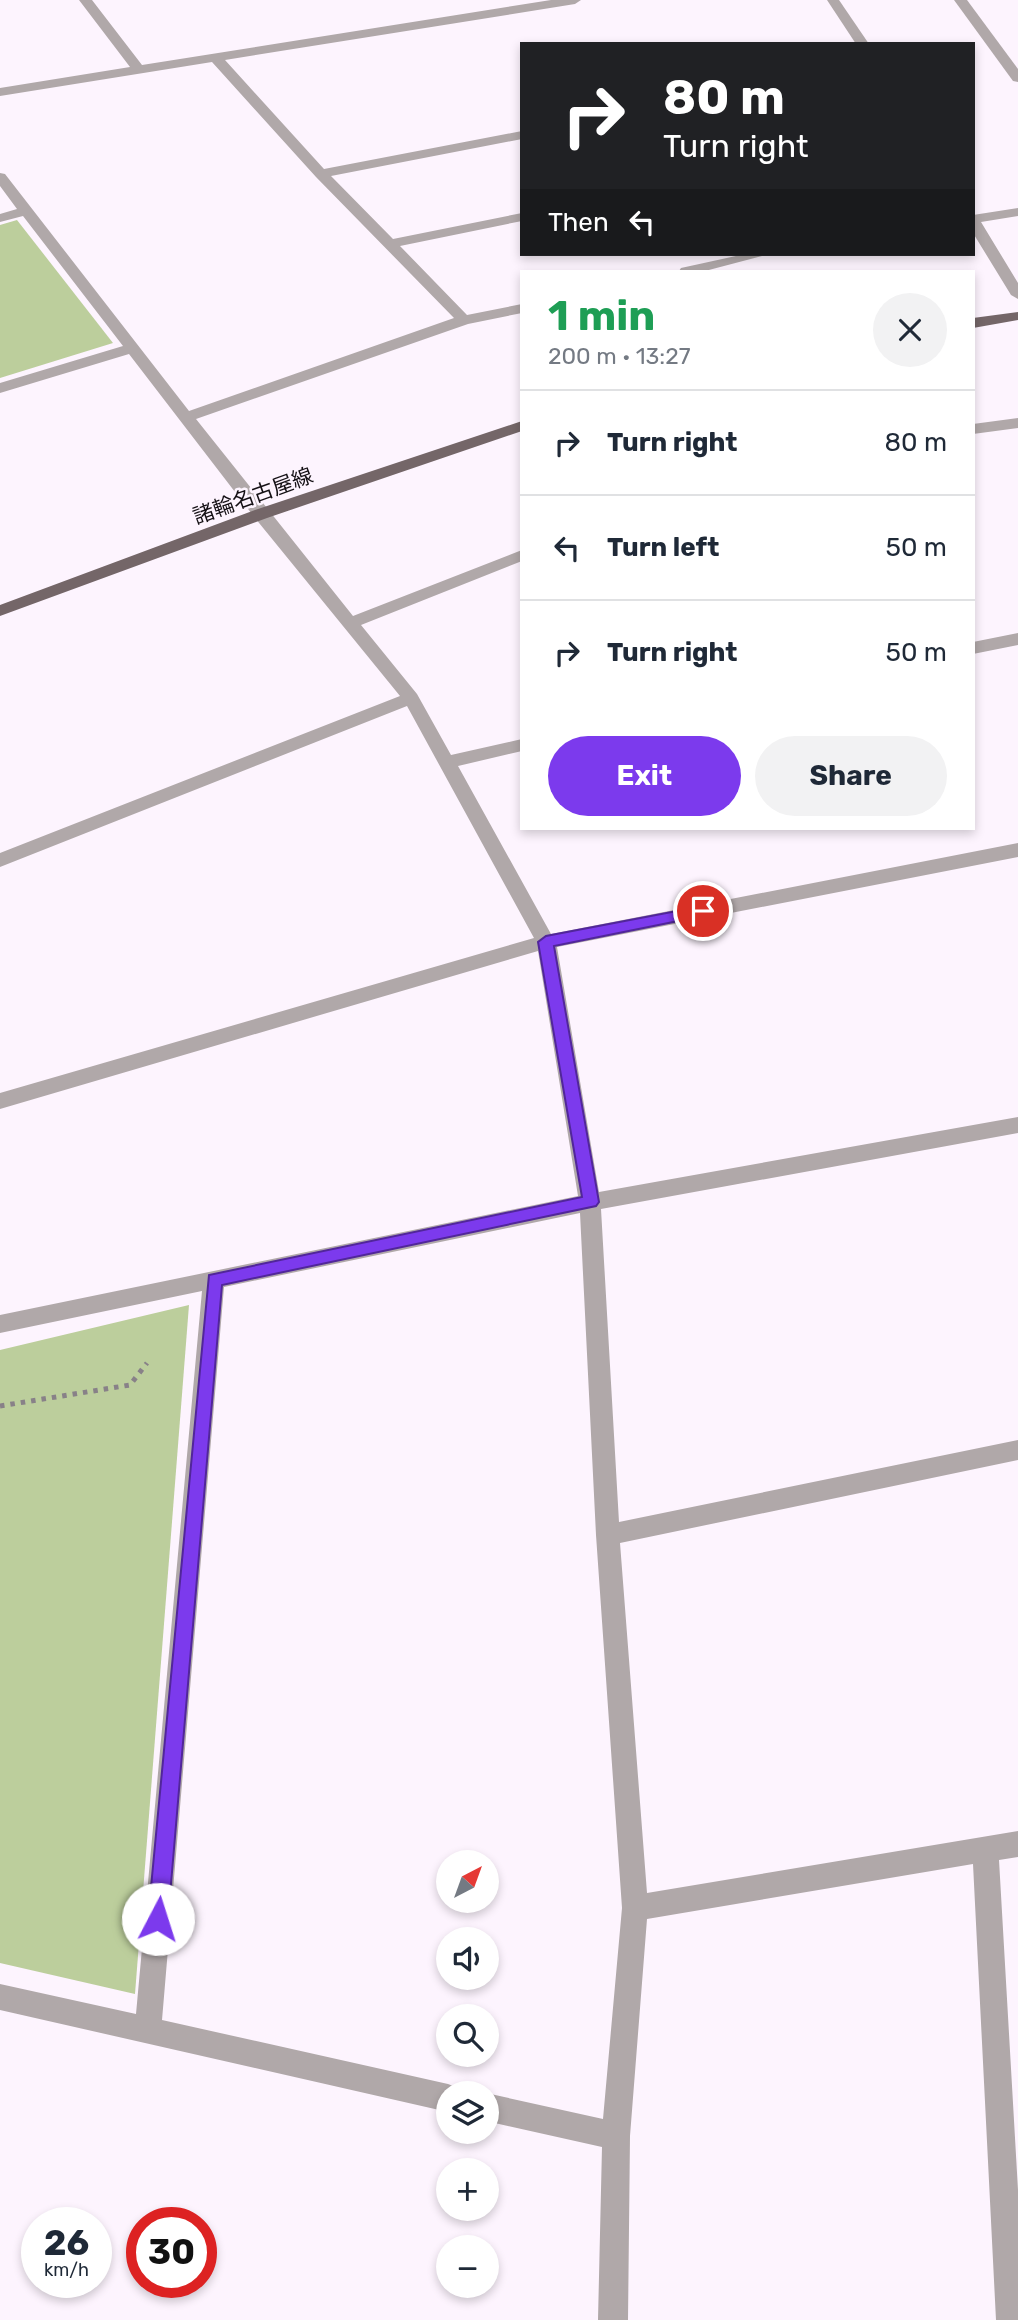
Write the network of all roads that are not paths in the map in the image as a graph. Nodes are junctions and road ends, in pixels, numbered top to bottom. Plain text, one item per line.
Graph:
1 (85, 0) edge
2 (575, 0) edge
3 (833, 0) edge
4 (960, 0) edge
5 (862, 42) edge
6 (217, 59) junction
7 (139, 70) junction
8 (1018, 78) edge
9 (0, 92) edge
10 (520, 135) edge
11 (321, 174) junction
12 (0, 177) edge
13 (28, 210) junction
14 (1018, 212) edge
15 (520, 217) edge
16 (0, 218) edge
17 (975, 220) edge
18 (975, 223) edge
19 (390, 244) junction
20 (755, 256) edge
21 (691, 270) edge
22 (1018, 295) edge
23 (520, 308) edge
24 (1018, 316) edge
25 (464, 320) junction
26 (975, 323) edge
27 (133, 348) junction
28 (0, 388) edge
29 (186, 416) junction
30 (1018, 424) edge
31 (520, 426) edge
32 (975, 429) edge
33 (261, 514) junction
34 (520, 556) edge
35 (0, 611) edge
36 (351, 623) junction
37 (1018, 639) edge
38 (975, 648) edge
39 (411, 698) junction
40 (520, 745) edge
41 (447, 762) junction
42 (1018, 850) edge
43 (0, 860) edge
44 (546, 942) junction
45 (0, 1101) edge
46 (1018, 1125) edge
47 (590, 1202) junction
48 (214, 1280) junction
49 (0, 1324) edge
50 (1018, 1450) edge
51 (608, 1535) junction
52 (1018, 1844) edge
53 (985, 1849) junction
54 (635, 1908) junction
55 (0, 1997) edge
56 (148, 2030) junction
57 (436, 2095) edge
58 (499, 2110) edge
59 (616, 2136) junction
60 (613, 2320) edge
61 (1011, 2320) edge

1 - 7 street
2 - 6 street
3 - 5 street
4 - 8 street
6 - 7 street
6 - 11 street
7 - 9 street
10 - 11 street
11 - 19 street
12 - 13 street
13 - 16 street
13 - 27 street
14 - 17 street
15 - 19 street
18 - 22 street
19 - 25 street
20 - 21 street
23 - 25 street
24 - 26 main road
25 - 29 street
27 - 28 street
27 - 29 street
29 - 33 street
30 - 32 street
31 - 33 main road, 諸輪名古屋線
33 - 35 main road, 諸輪名古屋線
33 - 36 street
34 - 36 street
36 - 39 street
37 - 38 street
39 - 41 street
39 - 43 street
40 - 41 street
41 - 44 street
42 - 44 street
44 - 45 street
44 - 47 street
46 - 47 street
47 - 48 street
47 - 51 street
48 - 49 street
48 - 56 street
50 - 51 street
51 - 54 street
52 - 53 street
53 - 54 street
53 - 61 street
54 - 59 street
55 - 56 street
56 - 57 street
58 - 59 street
59 - 60 street

